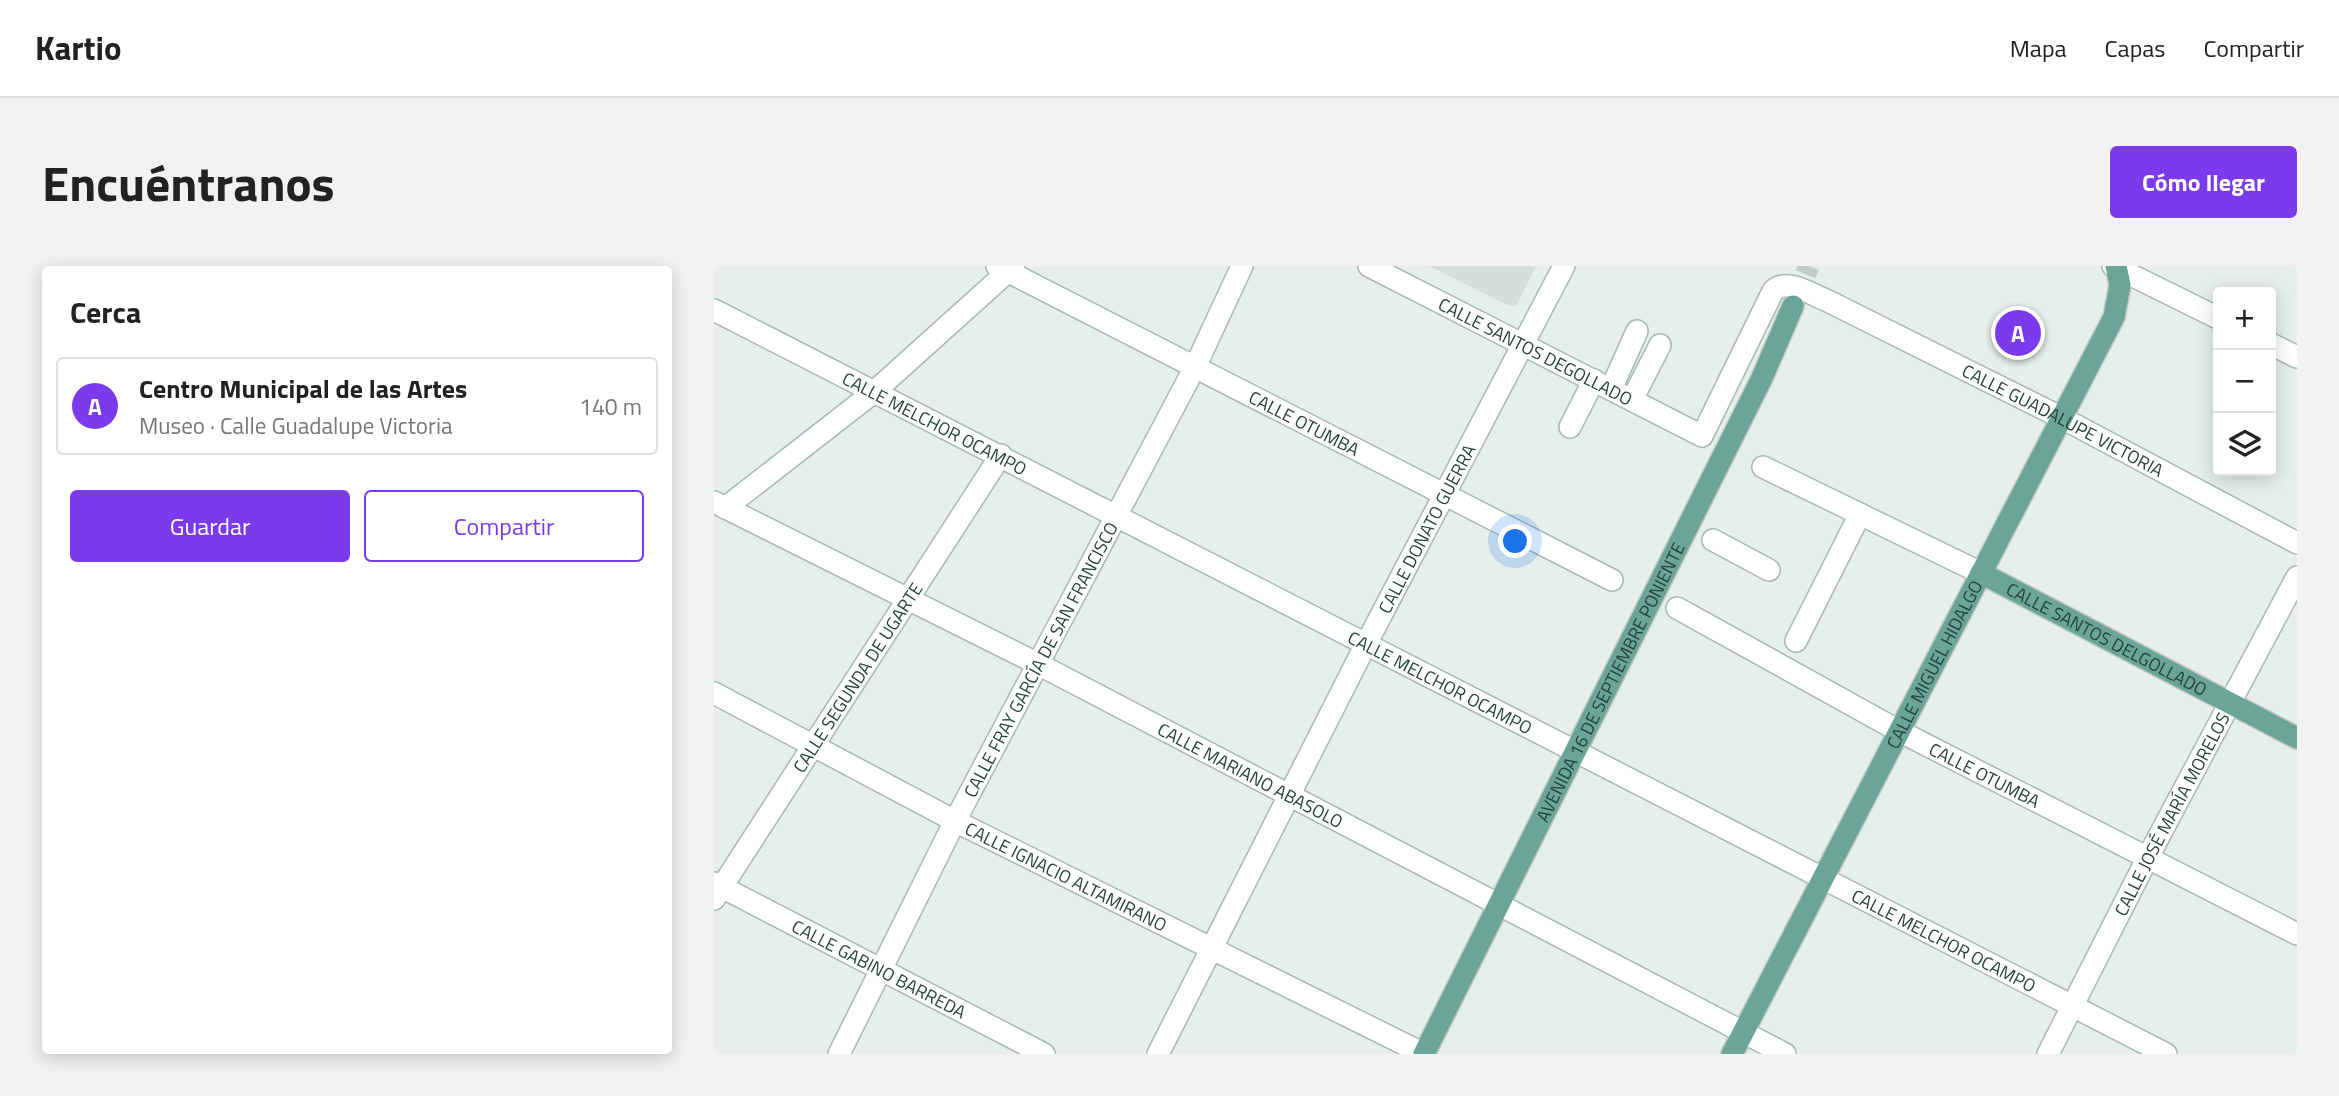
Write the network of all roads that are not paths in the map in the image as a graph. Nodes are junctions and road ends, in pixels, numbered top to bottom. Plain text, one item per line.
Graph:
1 (1242, 266) edge
2 (1369, 266) edge
3 (1564, 266) edge
4 (2115, 267) edge
5 (1006, 268) edge
6 (1793, 306) tunnel mouth
7 (714, 310) edge
8 (2213, 316) edge
9 (1637, 331) dead end
10 (1523, 344) junction
11 (1660, 345) dead end
12 (2276, 346) edge
13 (2297, 357) edge
14 (1196, 365) junction
15 (1602, 385) junction
16 (874, 392) junction
17 (1632, 400) junction
18 (2062, 418) junction
19 (1570, 427) dead end
20 (1702, 436) joint
21 (1001, 455) junction
22 (1763, 467) dead end
23 (1446, 496) junction
24 (720, 505) edge
25 (1860, 514) junction
26 (1118, 516) junction
27 (1713, 540) dead end
28 (2297, 543) edge
29 (1769, 570) dead end
30 (1981, 573) junction
31 (2297, 577) edge
32 (1612, 580) dead end
33 (906, 600) junction
34 (1677, 608) dead end
35 (1796, 641) dead end
36 (1365, 646) junction
37 (1038, 664) junction
38 (714, 693) edge
39 (2230, 702) junction
40 (1899, 730) junction
41 (2297, 738) edge
42 (813, 744) junction
43 (1576, 751) junction
44 (1288, 795) junction
45 (955, 821) junction
46 (2148, 857) junction
47 (1823, 878) junction
48 (717, 889) edge
49 (1497, 904) junction
50 (2297, 934) edge
51 (1211, 947) junction
52 (881, 971) junction
53 (2073, 1006) junction
54 (1743, 1032) junction
55 (839, 1054) edge
56 (1044, 1054) edge
57 (1158, 1054) edge
58 (1424, 1054) edge
59 (1732, 1054) edge
60 (1785, 1054) edge
61 (2048, 1054) edge
62 (2166, 1054) edge

1 - 14 street, CALLE FRAY GARCÍA DE SAN FRANCISCO
2 - 10 street, CALLE SANTOS DEGOLLADO
3 - 10 street, CALLE DONATO GUERRA
4 - 8 street
4 - 18 main road, CALLE MIGUEL HIDALGO
5 - 14 street, CALLE OTUMBA
5 - 16 street
6 - 43 main road, AVENIDA 16 DE SEPTIEMBRE PONIENTE
7 - 16 street, CALLE MELCHOR OCAMPO
9 - 15 street
10 - 15 street, CALLE SANTOS DEGOLLADO
10 - 23 street, CALLE DONATO GUERRA
11 - 17 street
12 - 13 street
14 - 23 street, CALLE OTUMBA
14 - 26 street, CALLE FRAY GARCÍA DE SAN FRANCISCO
15 - 17 street, CALLE SANTOS DEGOLLADO
15 - 19 street
16 - 21 street, CALLE MELCHOR OCAMPO
16 - 24 street
17 - 20 street, CALLE SANTOS DEGOLLADO
18 - 20 street, CALLE GUADALUPE VICTORIA
18 - 28 street, CALLE GUADALUPE VICTORIA
18 - 30 main road, CALLE MIGUEL HIDALGO
21 - 26 street, CALLE MELCHOR OCAMPO
21 - 33 street, CALLE SEGUNDA DE UGARTE
22 - 25 street, CALLE SANTOS DELGOLLADO
23 - 32 street, CALLE OTUMBA
23 - 36 street, CALLE DONATO GUERRA
24 - 33 street, CALLE MARIANO ABASOLO
25 - 30 street, CALLE SANTOS DELGOLLADO
25 - 35 street
26 - 36 street, CALLE MELCHOR OCAMPO
26 - 37 street, CALLE FRAY GARCÍA DE SAN FRANCISCO
27 - 29 street
30 - 39 main road, CALLE SANTOS DELGOLLADO
30 - 40 main road, CALLE MIGUEL HIDALGO
31 - 39 street, CALLE JOSÉ MARÍA MORELOS
33 - 37 street, CALLE MARIANO ABASOLO
33 - 42 street, CALLE SEGUNDA DE UGARTE
34 - 40 street, CALLE OTUMBA
36 - 43 street, CALLE MELCHOR OCAMPO
36 - 44 street, CALLE DONATO GUERRA
37 - 44 street, CALLE MARIANO ABASOLO
37 - 45 street, CALLE FRAY GARCÍA DE SAN FRANCISCO
38 - 42 street, CALLE IGNACIO ALTAMIRANO
39 - 41 main road, CALLE SANTOS DELGOLLADO
39 - 46 street, CALLE JOSÉ MARÍA MORELOS
40 - 46 street, CALLE OTUMBA
40 - 47 main road, CALLE MIGUEL HIDALGO
42 - 45 street, CALLE IGNACIO ALTAMIRANO
42 - 48 street, CALLE SEGUNDA DE UGARTE
43 - 47 street, CALLE MELCHOR OCAMPO
43 - 49 main road, AVENIDA 16 DE SEPTIEMBRE PONIENTE
44 - 49 street, CALLE MARIANO ABASOLO
44 - 51 street, CALLE DONATO GUERRA
45 - 51 street, CALLE IGNACIO ALTAMIRANO
45 - 52 street, CALLE FRAY GARCÍA DE SAN FRANCISCO
46 - 50 street, CALLE OTUMBA
46 - 53 street, CALLE JOSÉ MARÍA MORELOS
47 - 53 street, CALLE MELCHOR OCAMPO
47 - 54 main road, CALLE MIGUEL HIDALGO
48 - 52 street, CALLE GABINO BARREDA
49 - 54 street, CALLE MARIANO ABASOLO
49 - 58 main road, AVENIDA 16 DE SEPTIEMBRE PONIENTE
51 - 57 street, CALLE DONATO GUERRA
51 - 58 street, CALLE IGNACIO ALTAMIRANO
52 - 55 street, CALLE FRAY GARCÍA DE SAN FRANCISCO
52 - 56 street, CALLE GABINO BARREDA
53 - 61 street, CALLE JOSÉ MARÍA MORELOS
53 - 62 street, CALLE MELCHOR OCAMPO
54 - 59 main road, CALLE MIGUEL HIDALGO
54 - 60 street, CALLE MARIANO ABASOLO

